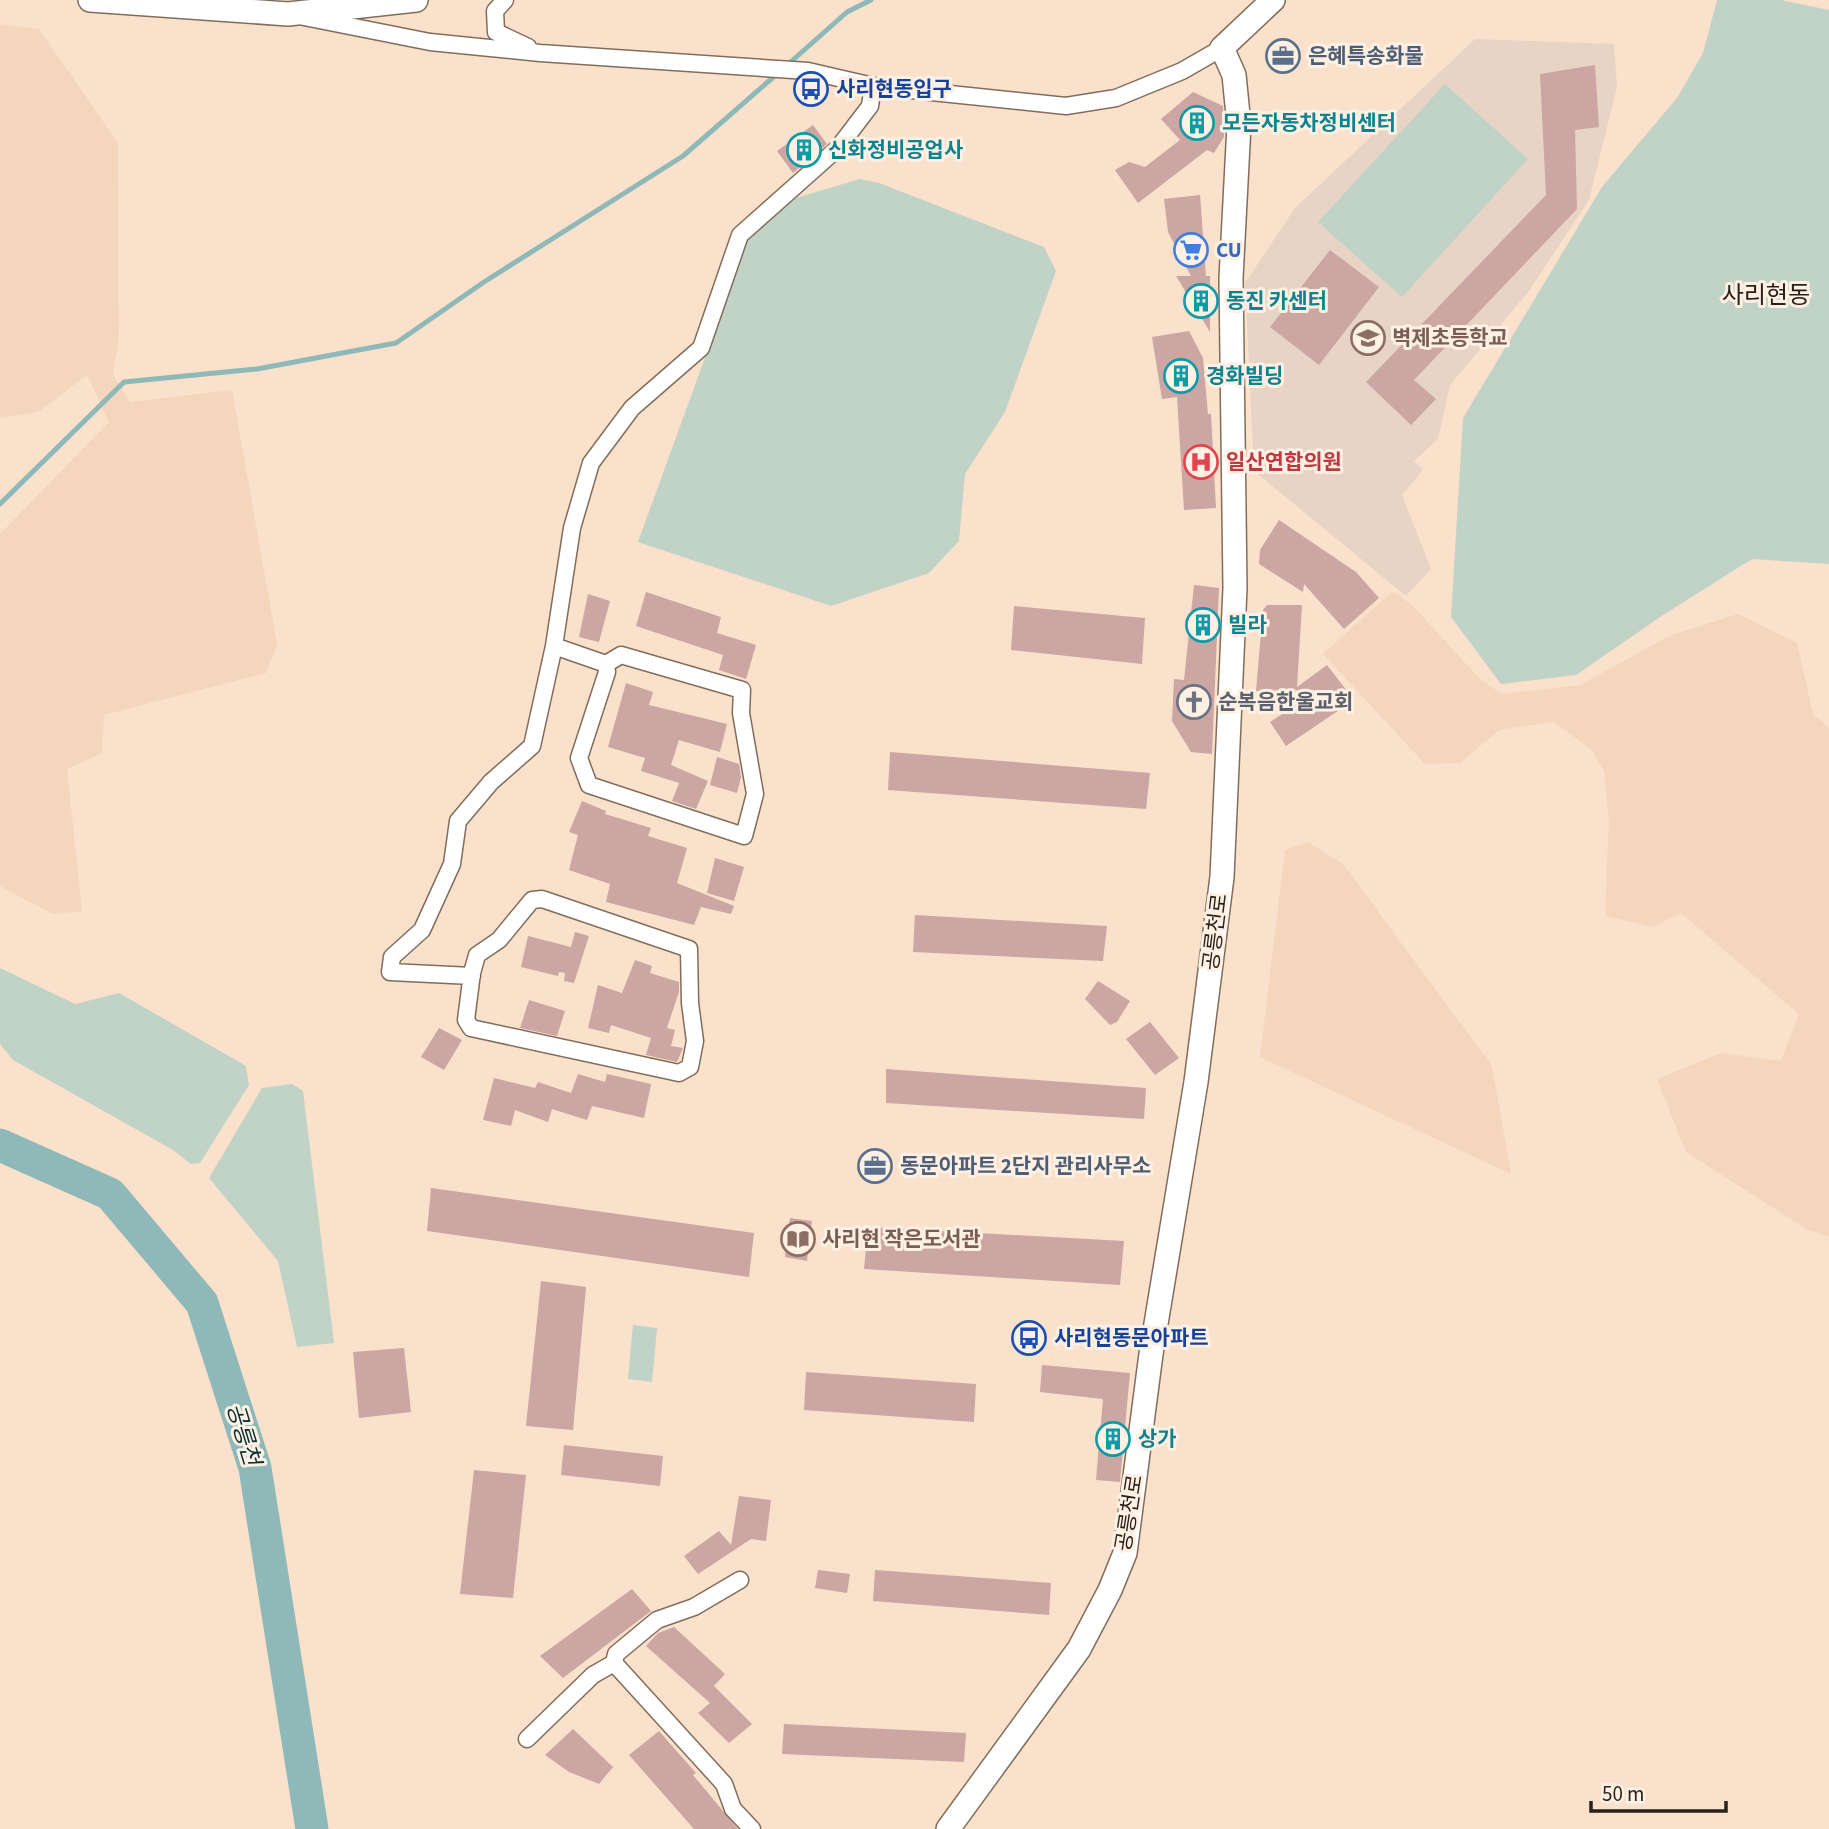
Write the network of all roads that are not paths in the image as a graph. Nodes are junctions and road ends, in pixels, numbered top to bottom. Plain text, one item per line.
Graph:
1 (90, 0) edge
2 (416, 0) edge
3 (505, 0) edge
4 (1273, 0) edge
5 (288, 14) junction
6 (1222, 48) junction
7 (540, 53) junction
8 (873, 86) junction
9 (554, 646) junction
10 (606, 664) junction
11 (472, 976) junction
12 (740, 1580) dead end
13 (614, 1663) junction
14 (527, 1739) dead end
15 (752, 1829) edge
16 (948, 1829) edge

1 - 5 street
2 - 5 street
3 - 7 street
4 - 6 street
5 - 7 street
6 - 8 street
6 - 16 street, 공릉천로
7 - 8 street
8 - 9 street
9 - 10 street
9 - 11 street
10 - 10 street
11 - 11 street
12 - 13 street
13 - 14 street
13 - 15 street

